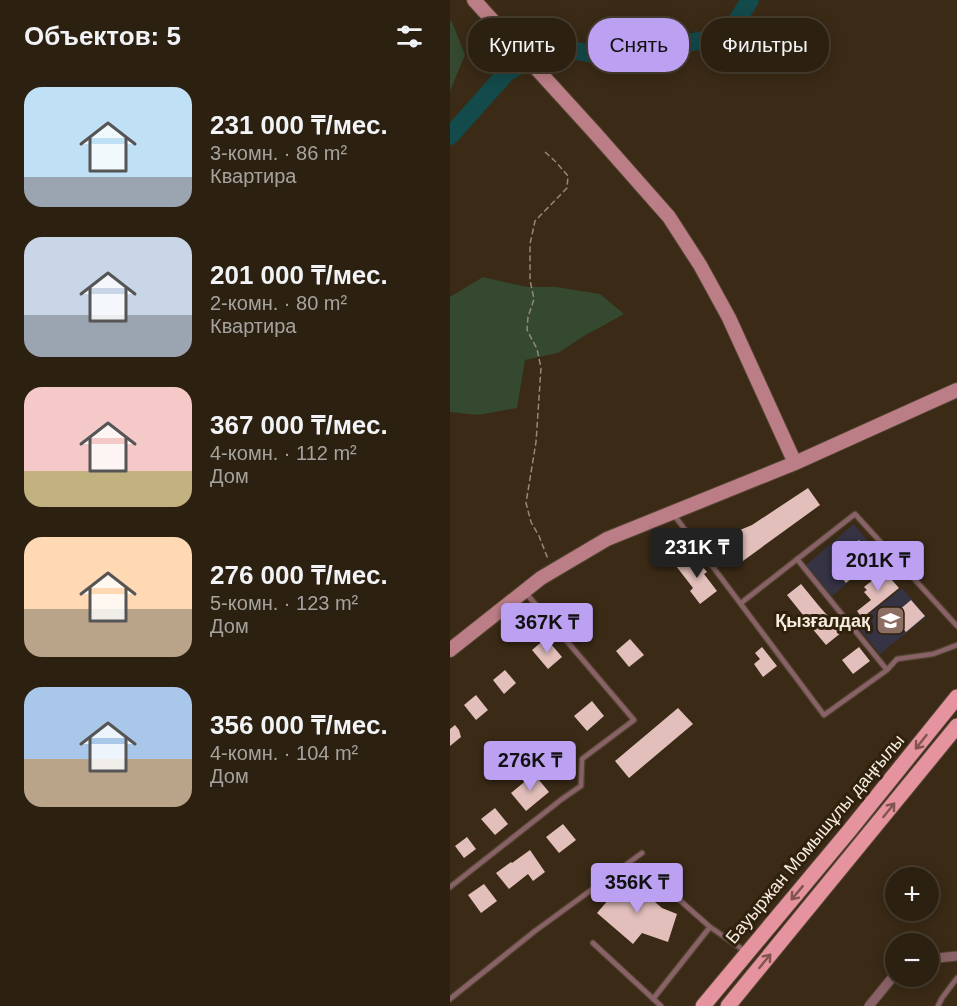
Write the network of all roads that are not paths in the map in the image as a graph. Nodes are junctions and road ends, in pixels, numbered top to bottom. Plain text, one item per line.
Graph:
1 (474, 0) edge
2 (957, 390) edge
3 (795, 463) junction
4 (672, 513) junction
5 (797, 559) junction
6 (524, 591) junction
7 (741, 603) junction
8 (957, 626) edge
9 (957, 645) edge
10 (450, 650) edge
11 (887, 670) junction
12 (957, 697) edge
13 (957, 726) edge
14 (642, 853) dead end
15 (649, 873) dead end
16 (450, 887) edge
17 (774, 921) junction
18 (710, 927) junction
19 (788, 933) junction
20 (593, 943) dead end
21 (747, 952) junction
22 (957, 956) edge
23 (939, 958) edge
24 (957, 978) edge
25 (885, 986) edge
26 (450, 999) edge
27 (653, 999) junction
28 (661, 1006) edge
29 (703, 1006) edge
30 (728, 1006) edge
31 (868, 1006) edge
32 (938, 1006) edge

1 - 3 main road
2 - 3 main road
3 - 4 main road
4 - 6 main road
4 - 7 lane
5 - 7 lane
5 - 8 lane
5 - 11 lane
6 - 10 main road
6 - 16 lane
7 - 11 lane
9 - 11 lane
12 -> 17 main road, Бауыржан Момышұлы даңғылы
19 -> 13 main road, Бауыржан Момышұлы даңғылы
14 - 26 lane
15 - 18 lane
17 - 19 main road
17 - 21 main road, Бауыржан Момышұлы даңғылы
18 - 21 lane
18 - 27 lane
30 -> 19 main road, Бауыржан Момышұлы даңғылы
20 - 27 lane
21 - 29 main road, Бауыржан Момышұлы даңғылы
22 - 23 street
24 - 32 lane
25 - 31 street
27 - 28 lane

